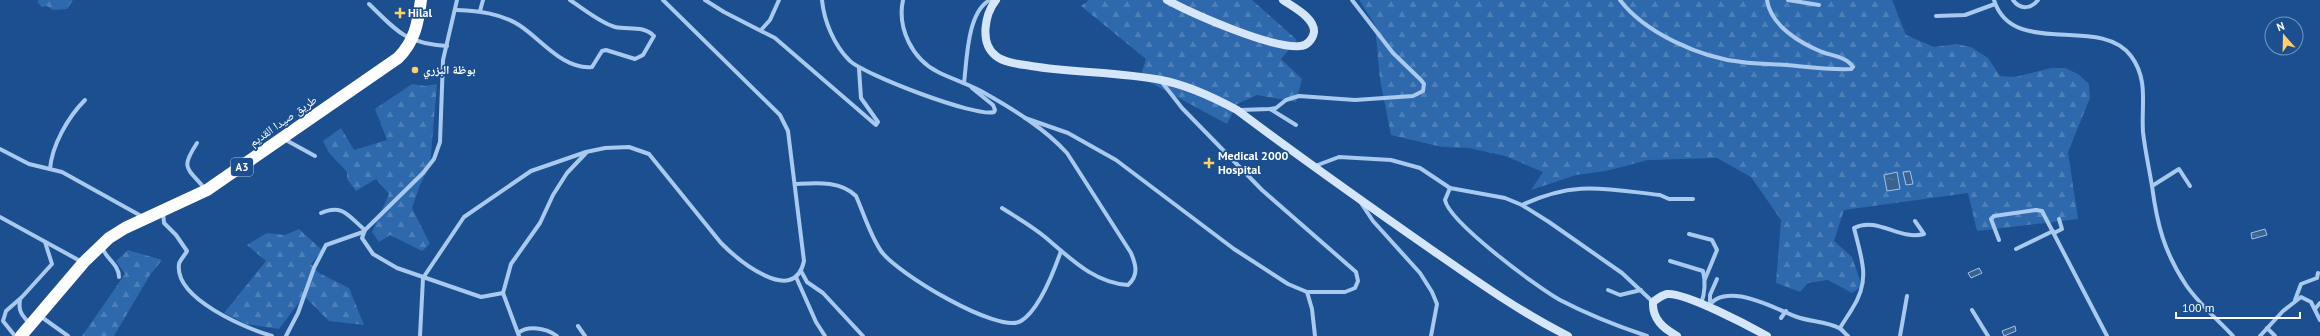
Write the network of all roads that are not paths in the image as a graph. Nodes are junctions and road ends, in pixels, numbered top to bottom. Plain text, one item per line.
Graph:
1 (421, 0) edge
2 (458, 0) edge
3 (483, 0) edge
4 (570, 0) edge
5 (663, 0) edge
6 (705, 0) edge
7 (779, 0) edge
8 (822, 0) edge
9 (903, 0) edge
10 (990, 0) edge
11 (996, 0) edge
12 (1167, 0) edge
13 (1283, 0) edge
14 (1352, 0) edge
15 (1620, 0) edge
16 (1762, 0) edge
17 (1767, 0) edge
18 (1788, 0) edge
19 (2013, 0) edge
20 (2038, 0) edge
21 (1994, 2) edge
22 (369, 4) dead end
23 (1819, 5) dead end
24 (457, 10) junction
25 (480, 11) junction
26 (1936, 16) dead end
27 (761, 30) junction
28 (412, 41) junction
29 (447, 46) junction
30 (859, 69) junction
31 (1160, 80) junction
32 (966, 84) junction
33 (85, 100) dead end
34 (1270, 109) junction
35 (1237, 110) junction
36 (1025, 118) junction
37 (1296, 125) dead end
38 (284, 139) junction
39 (197, 143) dead end
40 (0, 149) edge
41 (586, 152) junction
42 (315, 156) dead end
43 (1313, 167) junction
44 (50, 169) junction
45 (794, 184) junction
46 (2152, 186) junction
47 (2190, 186) dead end
48 (1450, 188) junction
49 (207, 190) junction
50 (1357, 198) junction
51 (1693, 199) dead end
52 (1522, 204) junction
53 (1002, 208) dead end
54 (163, 212) junction
55 (321, 213) dead end
56 (0, 217) edge
57 (146, 218) junction
58 (2059, 219) dead end
59 (1915, 222) dead end
60 (364, 231) junction
61 (2054, 232) junction
62 (1689, 234) dead end
63 (1999, 240) dead end
64 (45, 242) junction
65 (102, 244) junction
66 (2016, 249) dead end
67 (1061, 251) junction
68 (1670, 261) dead end
69 (84, 262) junction
70 (801, 271) junction
71 (2318, 274) dead end
72 (119, 277) dead end
73 (796, 277) junction
74 (423, 278) junction
75 (1705, 279) junction
76 (1717, 279) dead end
77 (1608, 290) dead end
78 (1641, 290) junction
79 (1307, 292) junction
80 (503, 293) junction
81 (1907, 296) dead end
82 (20, 300) junction
83 (2295, 300) junction
84 (1653, 302) junction
85 (2320, 303) edge
86 (1706, 305) junction
87 (2315, 309) junction
88 (1972, 310) dead end
89 (1786, 311) junction
90 (40, 315) junction
91 (1781, 318) dead end
92 (2320, 320) edge
93 (31, 325) junction
94 (578, 326) dead end
95 (1840, 328) junction
96 (2267, 328) junction
97 (519, 334) edge
98 (1673, 335) edge
99 (15, 336) edge
100 (21, 336) edge
101 (68, 336) edge
102 (272, 336) edge
103 (286, 336) edge
104 (420, 336) edge
105 (556, 336) edge
106 (585, 336) edge
107 (825, 336) edge
108 (863, 336) edge
109 (1315, 336) edge
110 (1430, 336) edge
111 (1568, 336) edge
112 (1647, 336) edge
113 (1767, 336) edge
114 (1848, 336) edge
115 (1900, 336) edge
116 (1988, 336) edge
117 (2107, 336) edge
118 (2233, 336) edge
119 (2260, 336) edge
120 (2275, 336) edge

1 - 28 highway, طريق صيدا القديم / A3
2 - 24 street
3 - 25 street
4 - 25 street
5 - 45 street
6 - 27 street
7 - 27 street
8 - 30 street
9 - 32 street
10 - 32 street
11 - 31 street
12 - 13 street
14 - 34 street
15 - 17 street
16 - 17 street
18 - 23 street
19 - 20 street
21 - 26 street
21 - 46 street
22 - 28 street
24 - 25 street
24 - 29 street
27 - 30 street
28 - 29 street
28 - 38 highway, طريق صيدا القديم / A3
29 - 60 street
30 - 32 street
31 - 35 street
31 - 79 street
32 - 36 street
33 - 44 street
34 - 35 street
34 - 37 street
35 - 43 street
36 - 67 street
36 - 79 street
38 - 42 street
38 - 49 highway, طريق صيدا القديم / A3
39 - 49 street
40 - 44 street
41 - 73 street
41 - 74 street
41 - 80 street
43 - 48 street
43 - 50 street
44 - 57 street
45 - 67 street
45 - 70 street
46 - 47 street
46 - 118 street
48 - 52 street
48 - 112 street
49 - 54 highway, طريق صيدا القديم / A3
50 - 110 street
50 - 111 street
51 - 52 street
52 - 78 street
53 - 67 street
54 - 57 highway, طريق صيدا القديم / A3
54 - 102 street
55 - 60 street
56 - 64 street
57 - 65 highway, طريق صيدا القديم / A3
58 - 61 street
59 - 95 street
60 - 74 street
60 - 103 street
61 - 63 street
61 - 66 street
61 - 117 street
62 - 75 street
64 - 69 street
64 - 82 street
65 - 69 highway, طريق صيدا القديم / A3
65 - 72 street
68 - 75 street
69 - 90 highway, طريق صيدا القديم / A3
70 - 73 street
70 - 108 street
71 - 83 street
73 - 107 street
74 - 80 street
74 - 104 street
75 - 86 street
76 - 86 street
77 - 78 street
78 - 84 street
79 - 109 street
80 - 97 street
81 - 115 street
82 - 93 street
82 - 99 street
83 - 87 street
83 - 96 street
84 - 86 street
84 - 98 street
85 - 87 street
86 - 89 street
86 - 113 street
87 - 92 street
88 - 116 street
89 - 91 street
89 - 95 street
90 - 93 highway, A3
90 - 101 street
93 - 100 highway, A3
94 - 106 street
95 - 114 street
96 - 119 street
96 - 120 street
97 - 105 street

